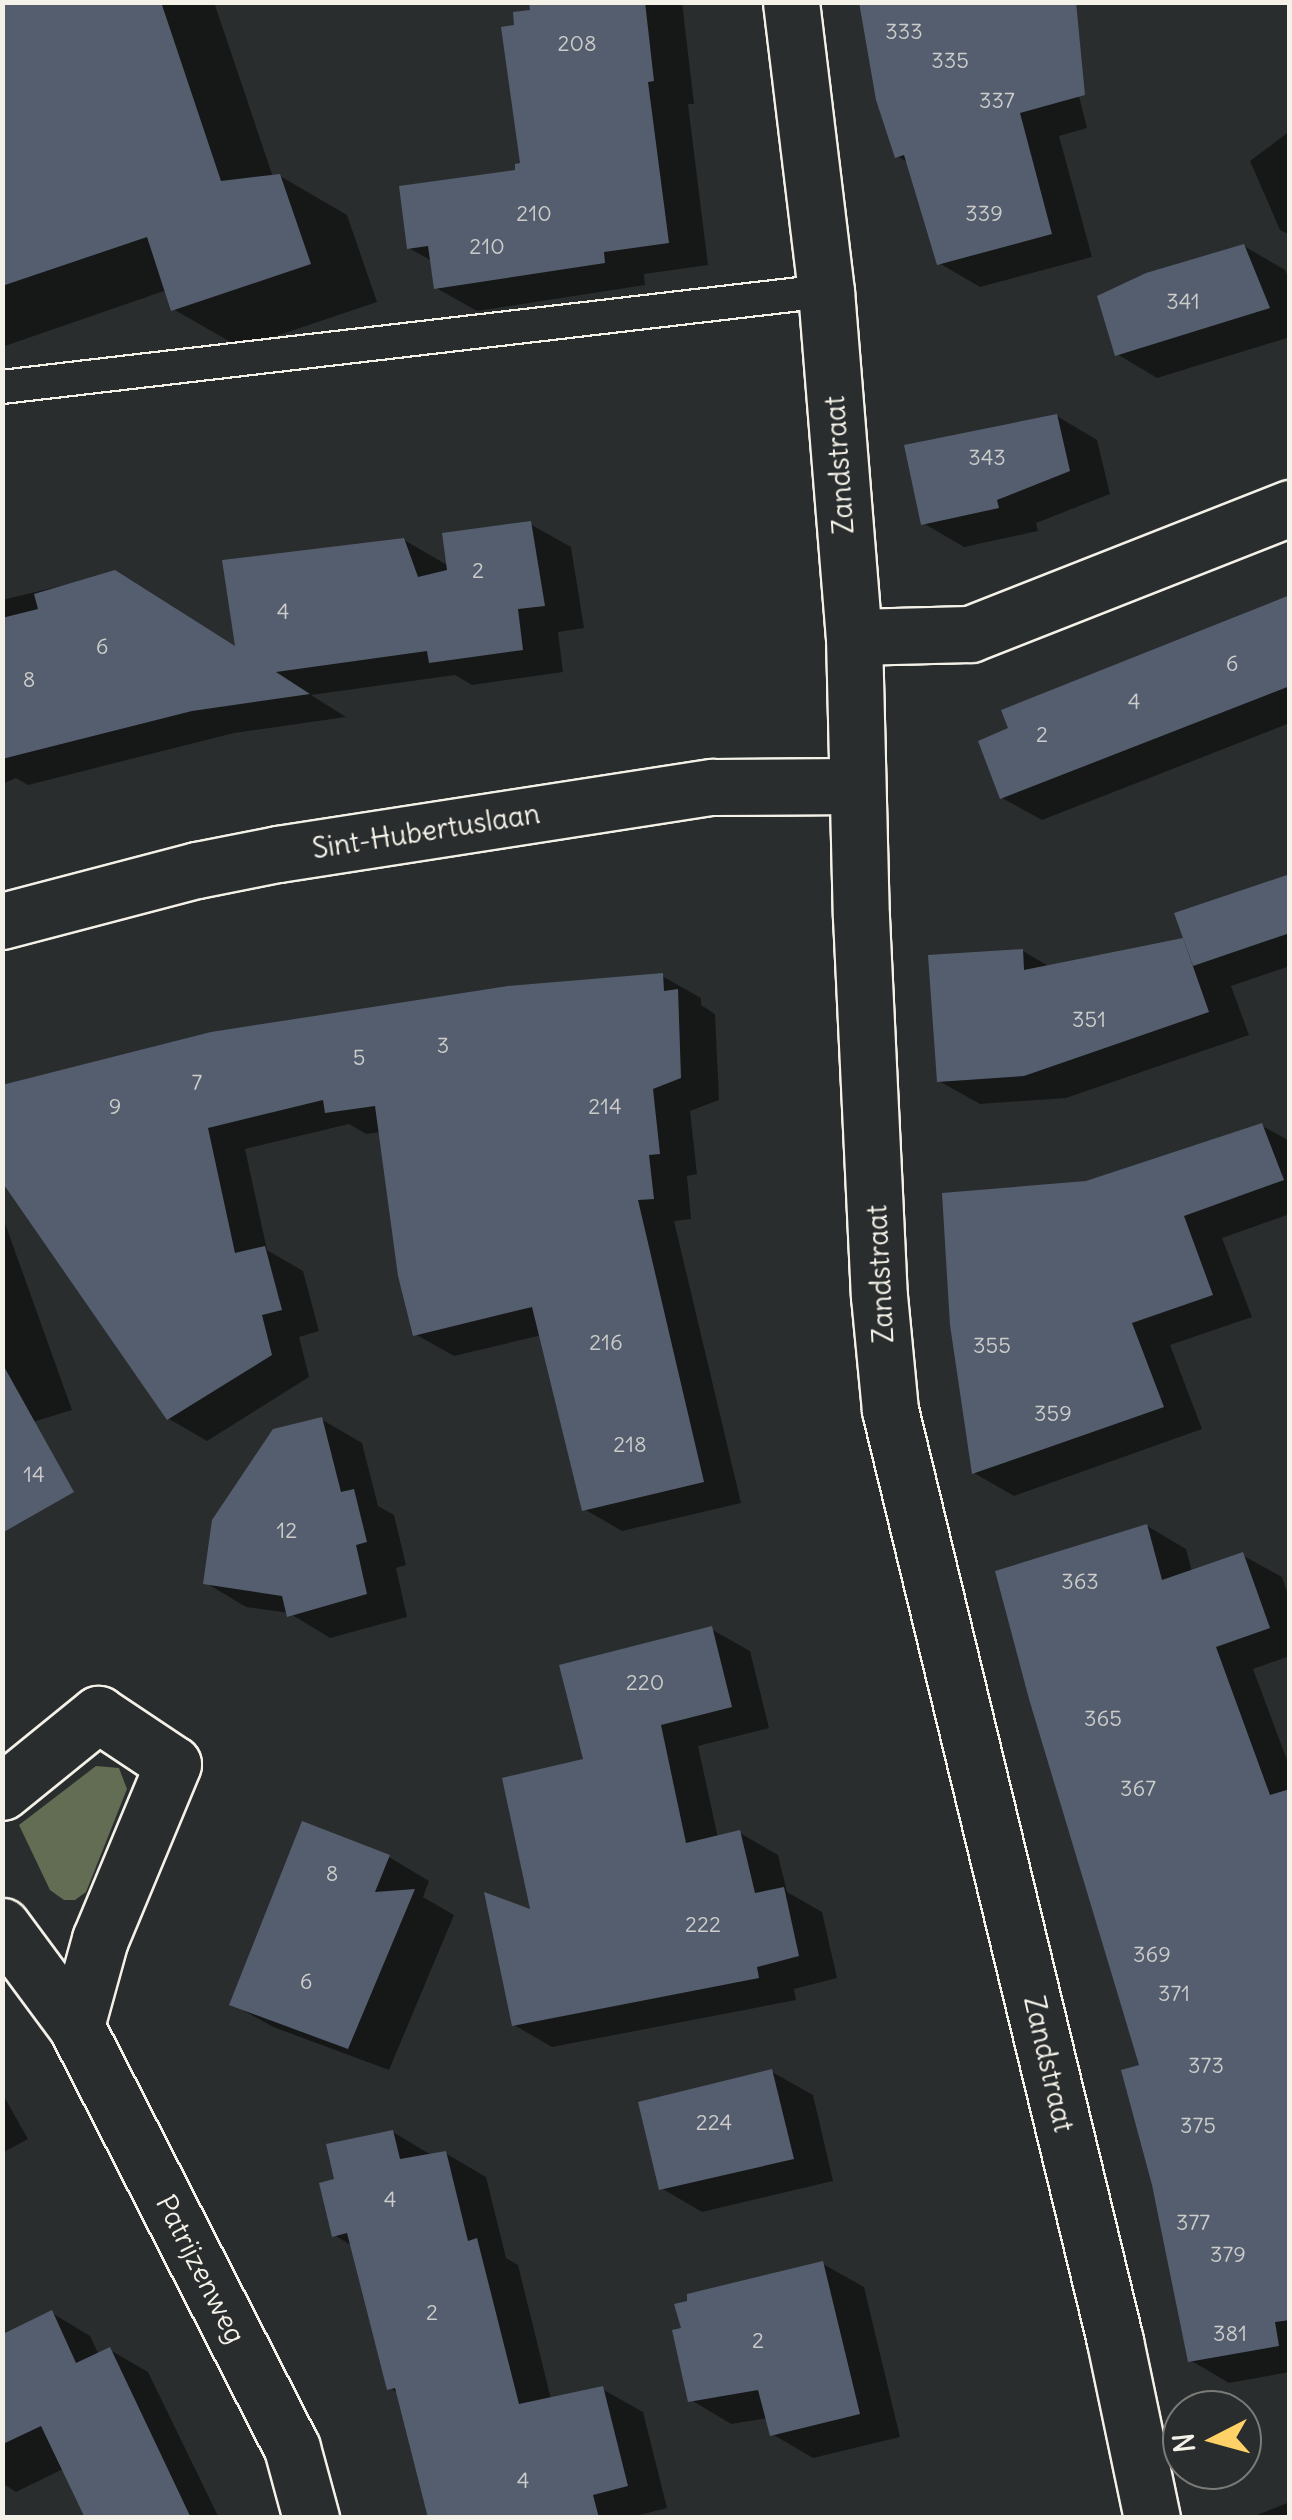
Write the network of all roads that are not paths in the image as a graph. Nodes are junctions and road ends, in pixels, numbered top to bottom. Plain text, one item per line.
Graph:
1 (791, 2) edge
2 (826, 291) junction
3 (2, 387) edge
4 (1290, 508) edge
5 (854, 638) junction
6 (856, 786) junction
7 (2, 921) edge
8 (2, 1792) edge
9 (2, 1926) edge
10 (76, 2026) junction
11 (311, 2518) edge
12 (1152, 2518) edge

1 - 2 street, Zandstraat
2 - 3 lane
2 - 5 street, Zandstraat
4 - 5 street
5 - 6 street, Zandstraat
6 - 7 street, Sint-Hubertuslaan
6 - 12 street, Zandstraat
8 - 10 street
9 - 10 street, Patrijzenweg
10 - 11 street, Patrijzenweg

